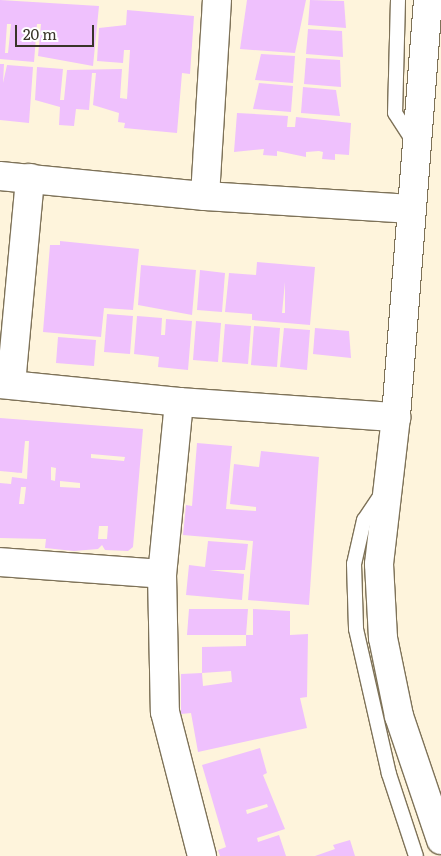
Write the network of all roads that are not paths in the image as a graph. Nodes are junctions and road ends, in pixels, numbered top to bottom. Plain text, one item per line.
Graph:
1 (218, 0) edge
2 (398, 0) edge
3 (428, 0) edge
4 (418, 147) junction
5 (0, 176) edge
6 (30, 178) junction
7 (205, 196) junction
8 (412, 209) junction
9 (6, 384) edge
10 (179, 402) junction
11 (396, 417) junction
12 (386, 488) junction
13 (0, 562) edge
14 (162, 574) junction
15 (441, 840) edge
16 (200, 856) edge
17 (416, 856) edge

1 - 7 street
2 - 4 lane
3 - 4 street
4 - 8 street
5 - 6 street
6 - 7 street
6 - 9 street
7 - 8 street
8 - 11 street
9 - 10 street
10 - 11 street
10 - 14 street
11 - 12 street
12 - 15 street
12 - 17 lane
13 - 14 street
14 - 16 street

